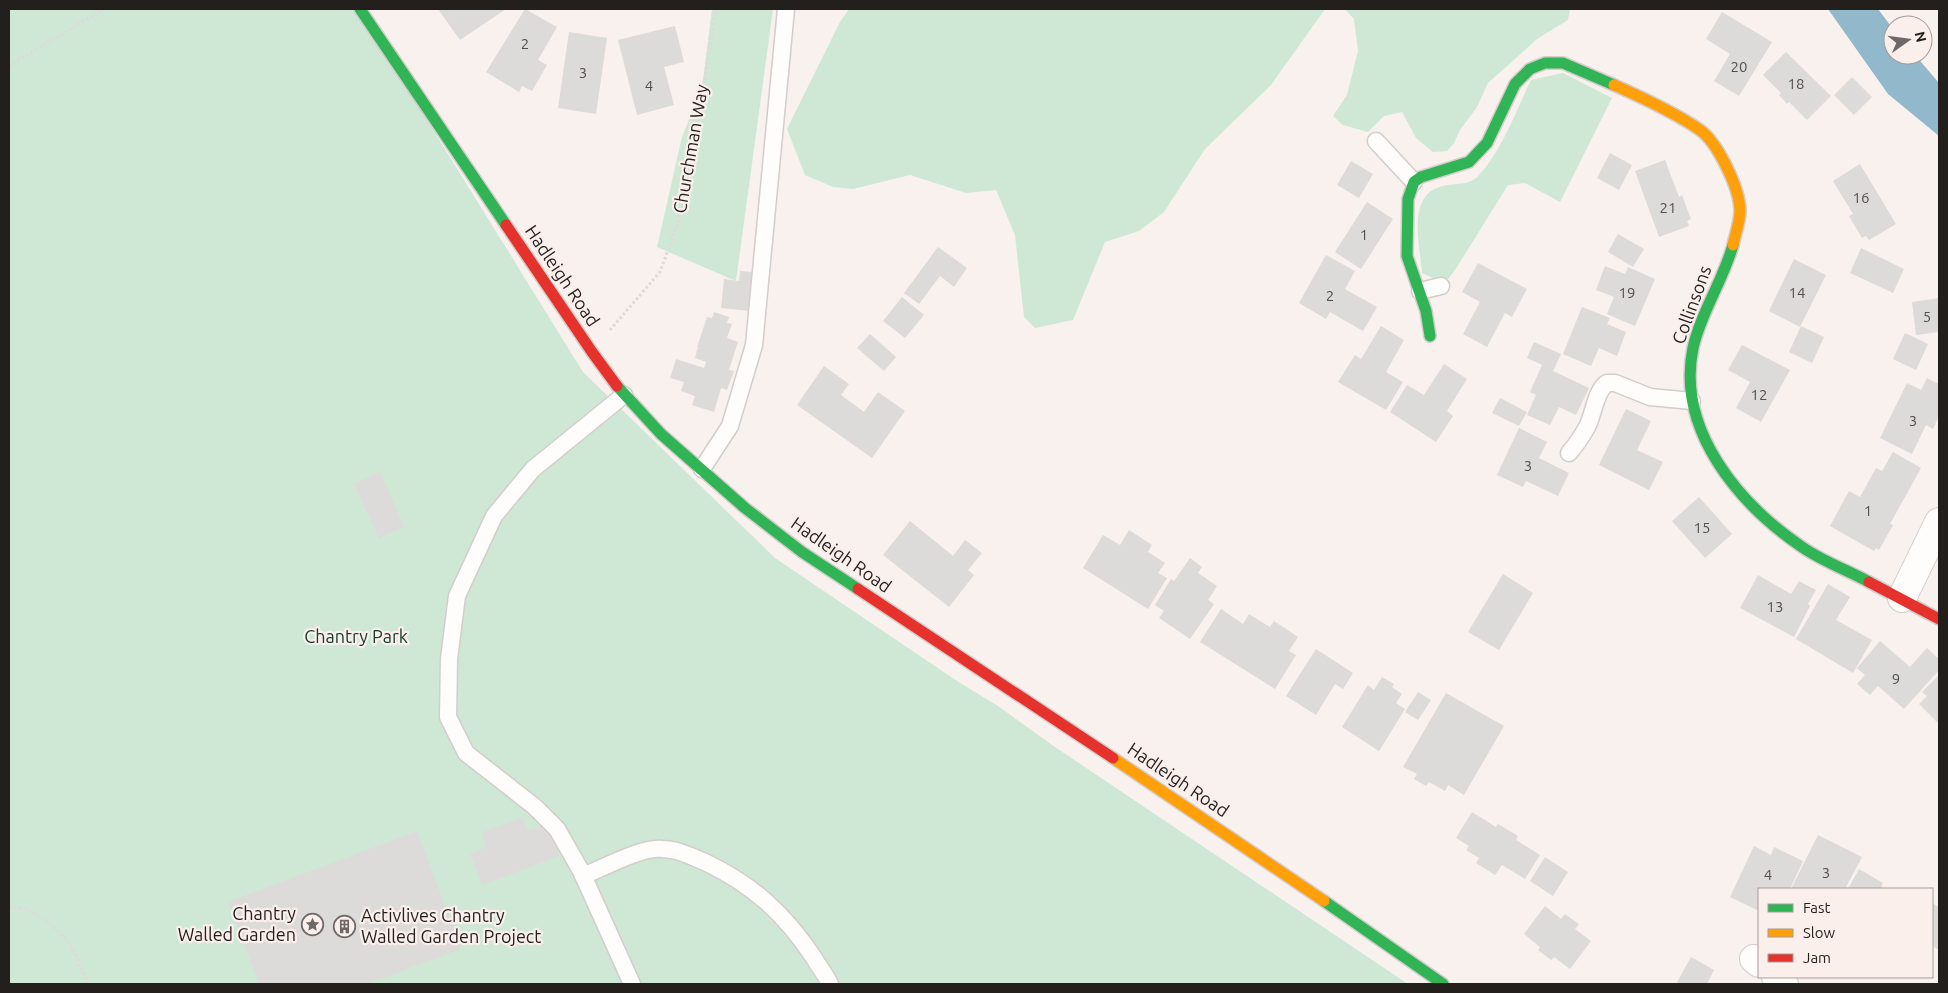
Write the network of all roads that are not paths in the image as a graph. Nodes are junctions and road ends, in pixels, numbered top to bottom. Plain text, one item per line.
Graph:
1 (360, 9) edge
2 (786, 9) edge
3 (1376, 141) dead end
4 (1414, 182) junction
5 (1442, 286) dead end
6 (1420, 291) junction
7 (1430, 336) dead end
8 (624, 395) junction
9 (1692, 401) junction
10 (1569, 453) dead end
11 (702, 469) junction
12 (1939, 522) edge
13 (1902, 598) junction
14 (1939, 619) edge
15 (583, 876) junction
16 (632, 984) edge
17 (830, 984) edge
18 (1444, 984) edge

1 - 8 street, Hadleigh Road
2 - 11 lane
3 - 4 lane
4 - 6 street
4 - 9 street, Collinsons
5 - 6 lane
6 - 7 street
8 - 11 street, Hadleigh Road
8 - 15 lane
9 - 10 lane
9 - 13 street, Collinsons
11 - 18 street, Hadleigh Road
12 - 13 street
13 - 14 street, Collinsons
15 - 16 lane
15 - 17 lane

